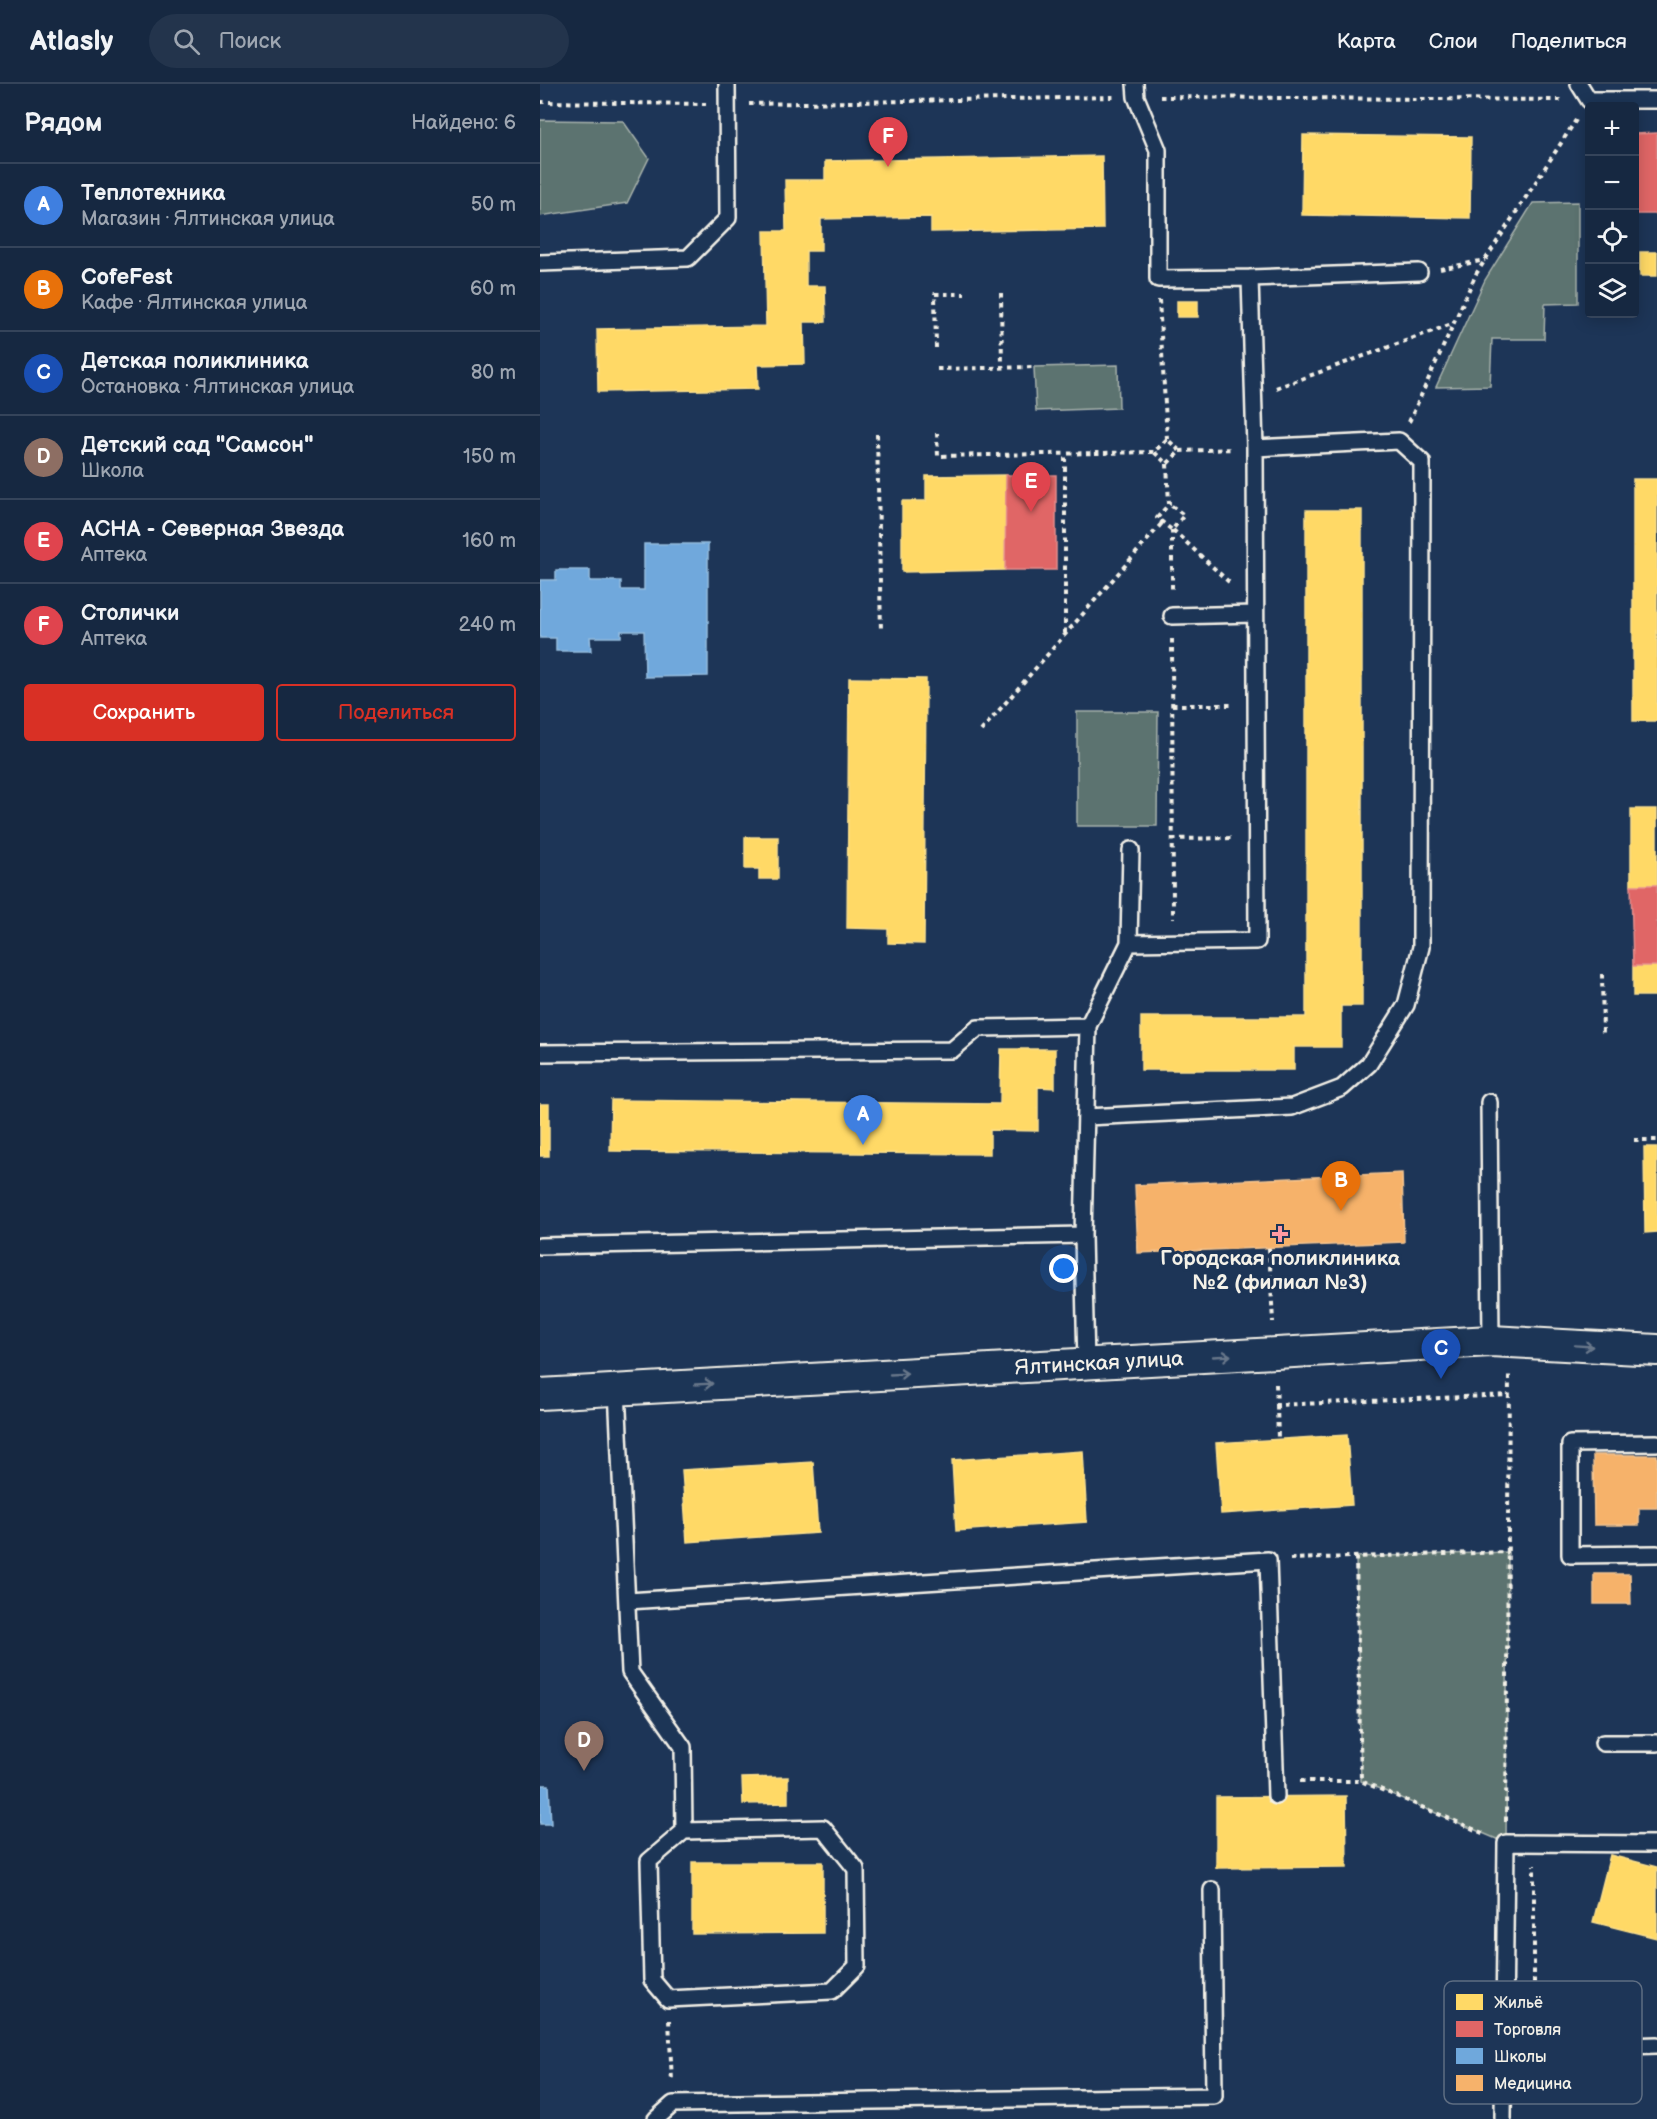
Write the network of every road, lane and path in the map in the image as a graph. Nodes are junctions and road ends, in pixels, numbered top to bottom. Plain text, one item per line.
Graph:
1 (727, 84) edge
2 (1579, 84) edge
3 (1136, 90) edge
4 (1589, 100) junction
5 (1657, 100) edge
6 (540, 102) edge
7 (728, 104) junction
8 (1485, 260) junction
9 (540, 263) edge
10 (1419, 272) joint
11 (1250, 278) junction
12 (1158, 279) junction
13 (1001, 293) dead end
14 (965, 294) dead end
15 (1454, 324) junction
16 (936, 348) dead end
17 (1034, 367) dead end
18 (1002, 368) junction
19 (937, 369) dead end
20 (1253, 397) junction
21 (1415, 411) dead end
22 (938, 433) dead end
23 (877, 434) dead end
24 (1167, 439) junction
25 (1255, 448) junction
26 (1180, 451) junction
27 (1154, 452) junction
28 (1065, 454) junction
29 (1167, 464) junction
30 (1169, 504) junction
31 (1163, 522) junction
32 (1172, 530) junction
33 (1255, 610) junction
34 (1172, 616) junction
35 (881, 632) dead end
36 (1065, 634) junction
37 (1172, 705) junction
38 (1256, 706) junction
39 (981, 731) dead end
40 (1256, 838) junction
41 (1172, 839) junction
42 (1131, 850) dead end
43 (1129, 943) junction
44 (1173, 943) junction
45 (1602, 974) dead end
46 (1088, 1026) junction
47 (1603, 1037) dead end
48 (540, 1053) edge
49 (1489, 1102) dead end
50 (1086, 1117) junction
51 (1634, 1140) dead end
52 (1657, 1140) edge
53 (1083, 1235) junction
54 (540, 1246) edge
55 (1501, 1341) junction
56 (1657, 1350) edge
57 (1086, 1364) junction
58 (617, 1389) junction
59 (540, 1394) edge
60 (1277, 1405) dead end
61 (1278, 1439) dead end
62 (1657, 1443) edge
63 (1508, 1552) junction
64 (1657, 1554) edge
65 (1356, 1557) junction
66 (1268, 1560) junction
67 (628, 1601) junction
68 (1603, 1743) dead end
69 (1657, 1743) edge
70 (1361, 1781) junction
71 (1275, 1789) joint
72 (684, 1831) junction
73 (1506, 1843) junction
74 (1657, 1844) edge
75 (1212, 1890) dead end
76 (1505, 1981) edge
77 (1534, 1981) edge
78 (668, 1998) junction
79 (1657, 2045) edge
80 (1642, 2046) edge
81 (673, 2104) junction
82 (1503, 2104) edge
83 (656, 2119) edge
84 (1503, 2119) edge

1 - 7 lane
2 - 4 lane
3 - 4 path
3 - 7 path
3 - 12 lane
4 - 5 lane
4 - 8 path
6 - 7 path
7 - 9 lane
8 - 10 path
8 - 15 path
10 - 11 lane
11 - 12 lane
11 - 20 lane
12 - 24 path
13 - 18 path
14 - 16 path
15 - 20 path
15 - 21 path
17 - 18 path
18 - 19 path
20 - 25 lane
22 - 28 path
23 - 35 path
24 - 26 path
24 - 27 path
25 - 26 path
25 - 33 lane
25 - 50 lane
26 - 29 path
27 - 28 path
27 - 29 path
28 - 36 path
29 - 30 path
30 - 31 path
30 - 32 path
31 - 32 path
31 - 36 path
32 - 33 path
32 - 34 path
33 - 34 lane
33 - 38 lane
34 - 37 path
36 - 39 path
37 - 38 path
37 - 41 path
38 - 40 lane
40 - 41 path
40 - 44 lane
41 - 44 path
42 - 43 lane
43 - 44 lane
43 - 46 lane
45 - 47 path
46 - 48 lane
46 - 50 lane
49 - 55 lane
50 - 53 lane
51 - 52 path
53 - 54 lane
53 - 57 lane
55 -> 56 street, Ялтинская улица
57 -> 55 street, Ялтинская улица
55 - 63 path
58 -> 57 street, Ялтинская улица
58 - 59 street, Ялтинская улица
58 - 67 lane
60 - 61 path
62 - 64 lane
63 - 65 path
63 - 73 path
65 - 66 path
65 - 70 path
66 - 67 lane
66 - 71 lane
67 - 72 lane
68 - 69 lane
70 - 71 path
70 - 73 path
72 - 78 lane
72 - 78 lane
73 - 74 lane
73 - 76 lane
73 - 77 path
75 - 81 lane
78 - 81 path
79 - 80 lane
81 - 83 lane
82 - 84 lane

